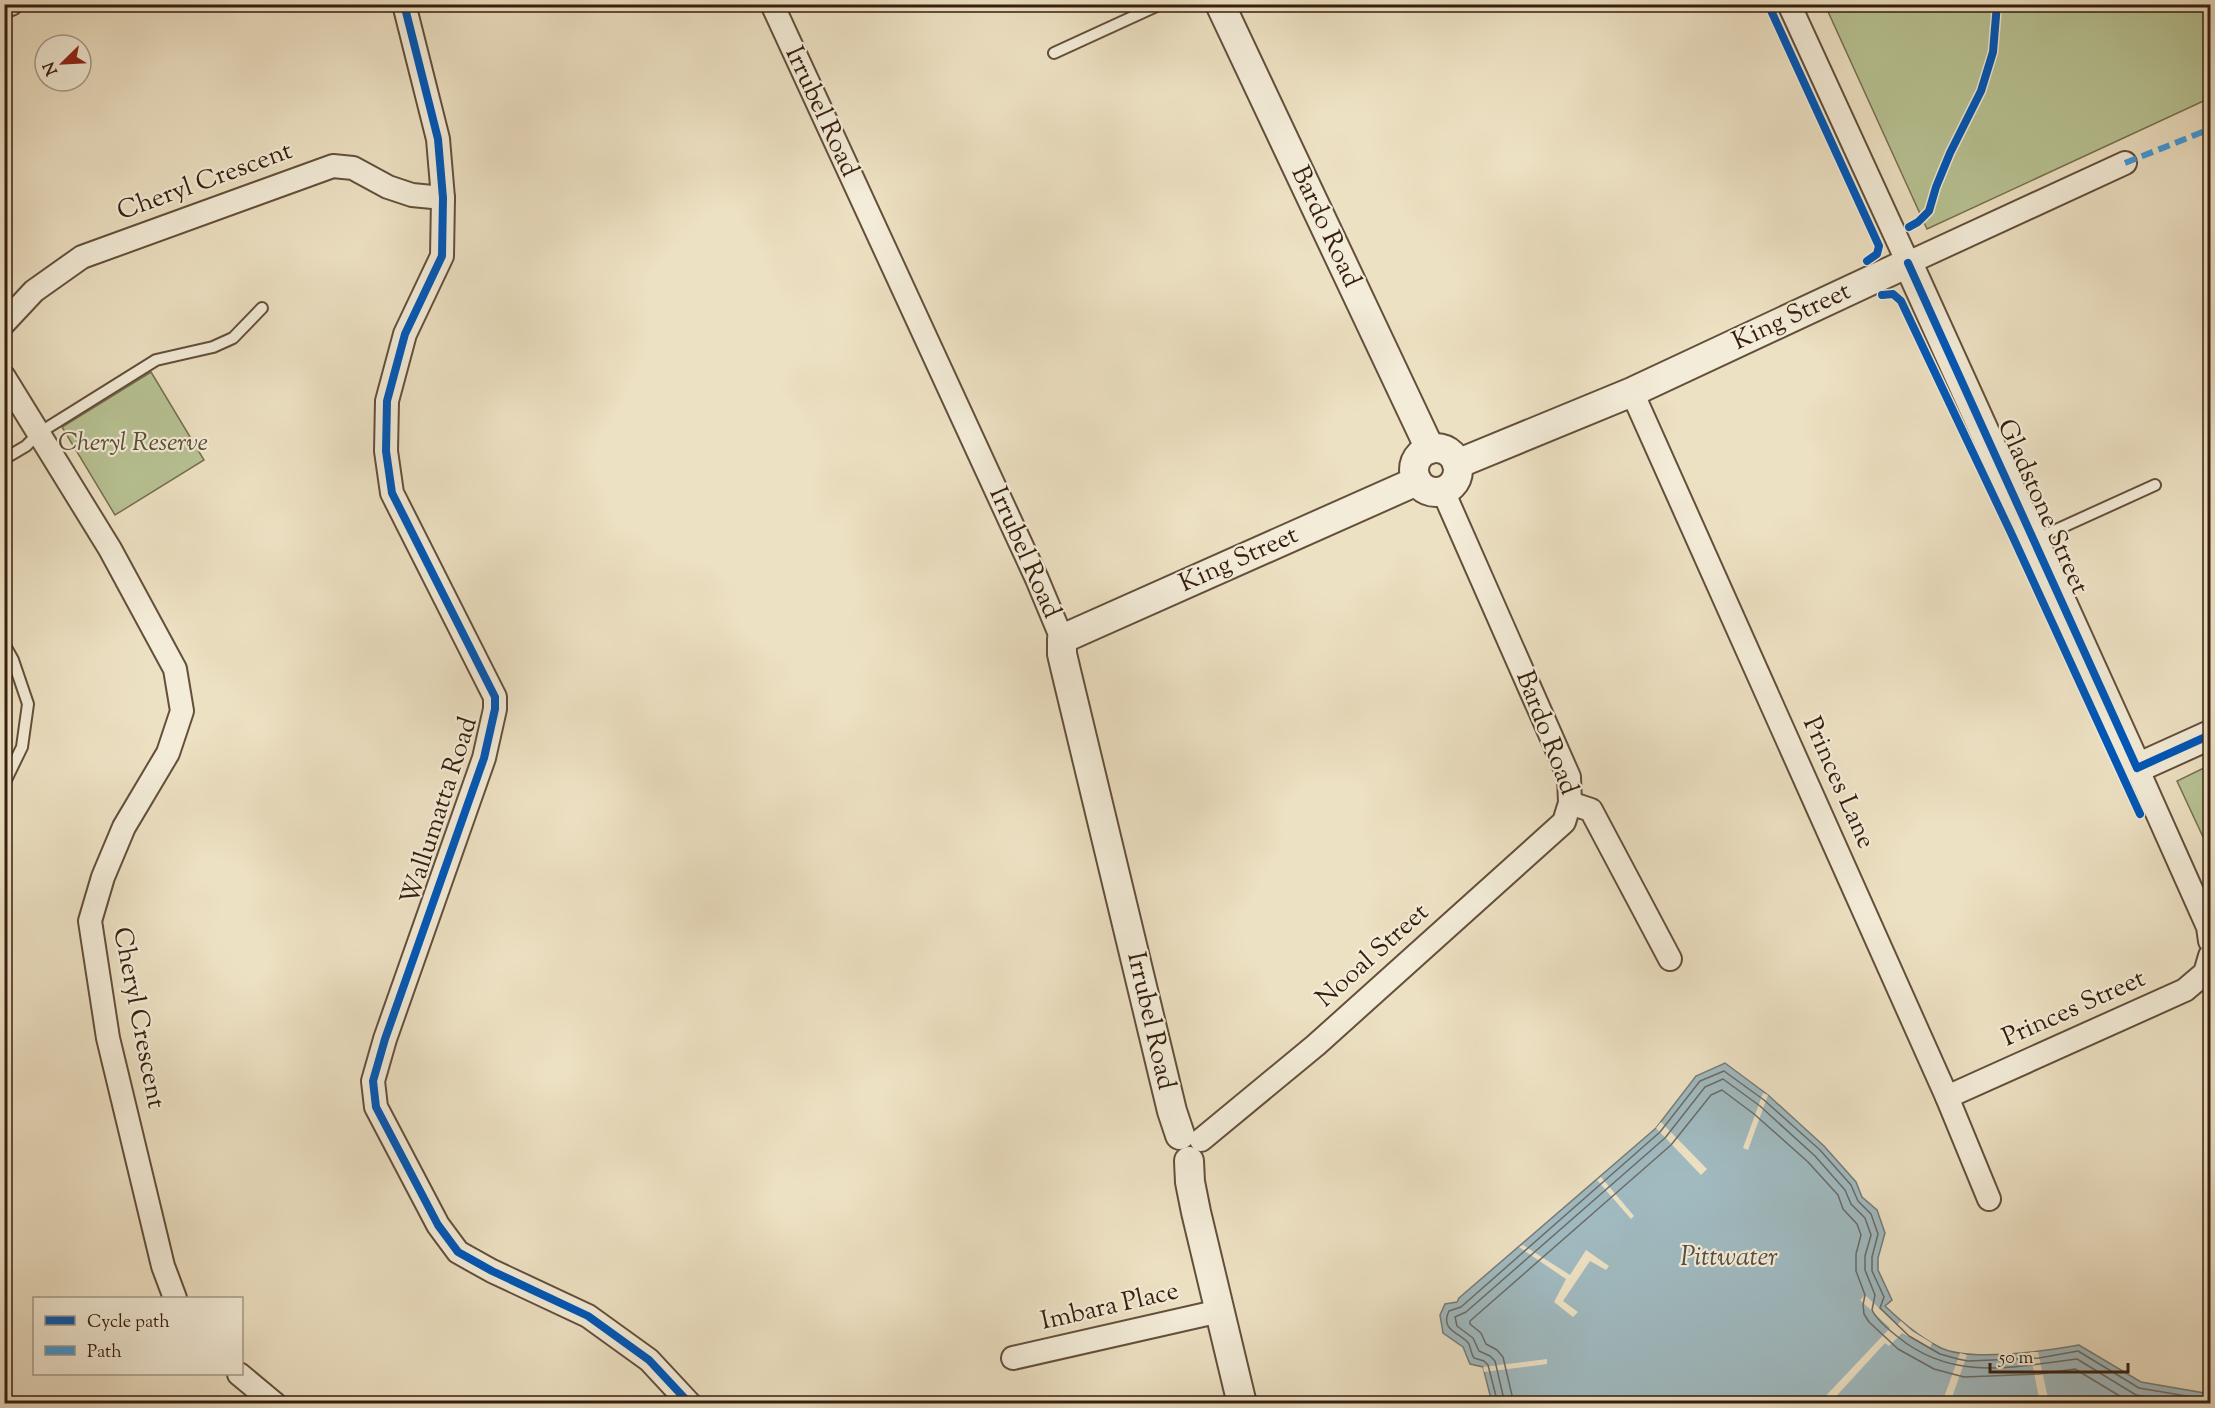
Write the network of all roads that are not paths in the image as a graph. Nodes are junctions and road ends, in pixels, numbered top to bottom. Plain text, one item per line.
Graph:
1 (11, 4) edge
2 (404, 4) edge
3 (772, 4) edge
4 (1161, 4) edge
5 (1220, 4) edge
6 (1789, 4) edge
7 (4, 6) edge
8 (1054, 53) dead end
9 (2125, 164) dead end
10 (443, 198) junction
11 (1908, 263) junction
12 (262, 308) dead end
13 (4, 322) edge
14 (4, 377) edge
15 (1632, 392) junction
16 (39, 433) junction
17 (1430, 449) junction
18 (4, 459) edge
19 (1457, 464) junction
20 (2155, 485) dead end
21 (1430, 486) junction
22 (2034, 540) junction
23 (1062, 639) junction
24 (4, 644) edge
25 (2211, 735) edge
26 (2137, 768) junction
27 (4, 784) edge
28 (1570, 803) junction
29 (2210, 934) edge
30 (2211, 956) edge
31 (1670, 959) dead end
32 (1947, 1097) junction
33 (1190, 1145) junction
34 (1989, 1199) dead end
35 (174, 1297) edge
36 (1220, 1311) junction
37 (1013, 1358) dead end
38 (240, 1375) edge
39 (275, 1404) edge
40 (690, 1404) edge
41 (1242, 1404) edge

1 - 7 street
2 - 10 street, Wallumatta Road
3 - 23 street, Irrubel Road
4 - 8 lane
5 - 17 street, Bardo Road
6 - 11 street, Gladstone Street
9 - 11 street, King Street
10 - 13 street, Cheryl Crescent
10 - 40 street, Wallumatta Road
11 - 15 street, King Street
11 - 22 street, Gladstone Street
12 - 16 lane
14 - 16 street, Cheryl Crescent
15 - 19 street, King Street
15 - 32 street, Princes Lane
16 - 18 lane
16 - 35 street, Cheryl Crescent
17 - 19 street
17 - 21 street
19 - 21 street
20 - 22 lane
21 - 23 street, King Street
21 - 28 street, Bardo Road
22 - 26 street, Gladstone Street
23 - 33 street, Irrubel Road
24 - 27 lane
25 - 26 street
26 - 29 street, Gladstone Street
28 - 31 street, Bardo Road
28 - 33 street, Nooal Street
30 - 32 street, Princes Street
32 - 34 street, Princes Lane
33 - 36 street, Irrubel Road
36 - 37 street, Imbara Place
36 - 41 street, Irrubel Road
38 - 39 street

